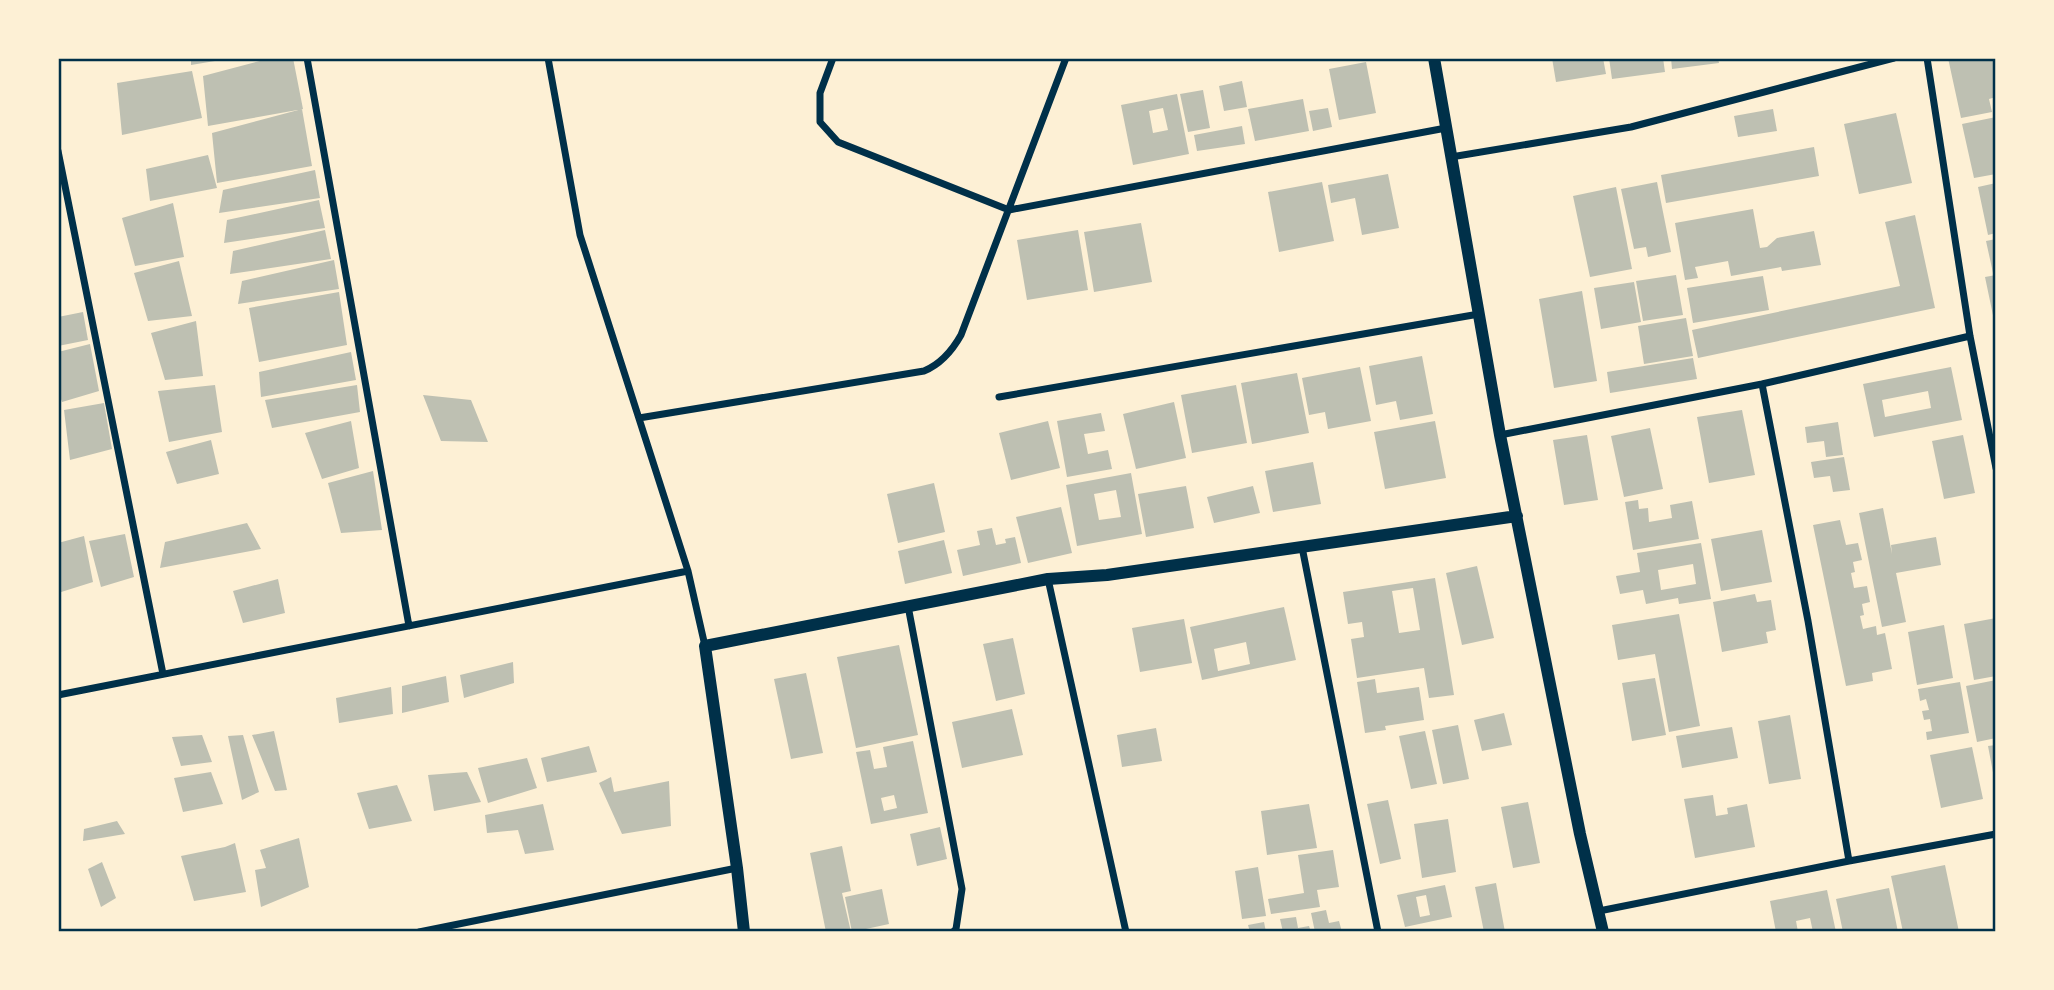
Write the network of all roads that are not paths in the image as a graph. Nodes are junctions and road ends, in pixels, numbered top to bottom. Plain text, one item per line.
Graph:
1 (307, 58) edge
2 (548, 58) edge
3 (833, 58) edge
4 (1066, 58) edge
5 (1434, 58) edge
6 (1894, 58) edge
7 (1927, 58) edge
8 (1446, 128) junction
9 (58, 151) edge
10 (1451, 157) junction
11 (1009, 210) junction
12 (1479, 314) junction
13 (1970, 336) junction
14 (1762, 384) junction
15 (999, 397) dead end
16 (639, 418) junction
17 (1500, 435) junction
18 (1996, 468) edge
19 (1517, 516) junction
20 (1302, 546) junction
21 (688, 571) junction
22 (1048, 579) junction
23 (908, 606) junction
24 (409, 626) junction
25 (705, 646) junction
26 (163, 674) junction
27 (58, 695) edge
28 (1996, 834) edge
29 (1849, 861) junction
30 (737, 868) junction
31 (1599, 911) junction
32 (419, 932) edge
33 (744, 932) edge
34 (953, 932) edge
35 (1126, 932) edge
36 (1378, 932) edge
37 (1603, 932) edge

1 - 24 street
2 - 16 street
3 - 11 street
4 - 11 street
5 - 8 street
6 - 10 street
7 - 13 street
8 - 10 street
8 - 11 street
9 - 26 street
10 - 12 street
11 - 16 street
12 - 15 street
12 - 17 street
13 - 14 street
13 - 18 street
14 - 17 street
14 - 29 street
16 - 21 street
17 - 19 street
19 - 20 street
19 - 31 street
20 - 22 street
20 - 36 street
21 - 24 street
21 - 25 street
22 - 23 street
22 - 35 street
23 - 25 street
23 - 34 street
24 - 26 street
25 - 30 street
26 - 27 street
28 - 29 street
29 - 31 street
30 - 32 street
30 - 33 street
31 - 37 street

